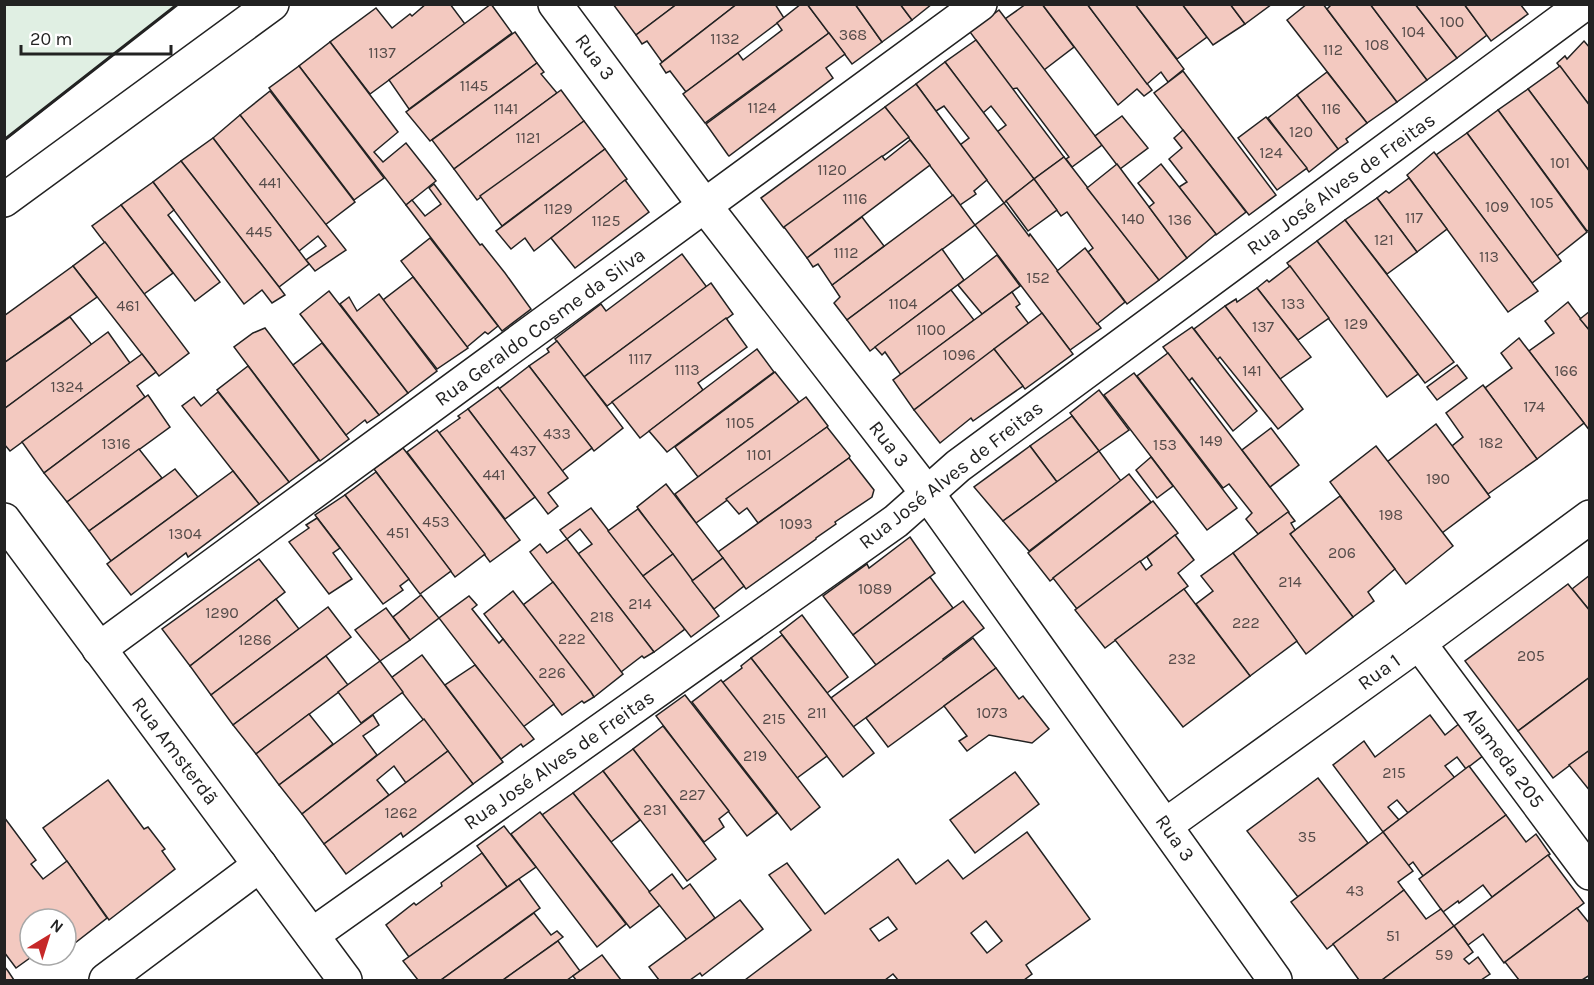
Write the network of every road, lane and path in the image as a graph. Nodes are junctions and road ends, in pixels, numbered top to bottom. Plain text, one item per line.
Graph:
1 (272, 4) edge
2 (555, 4) edge
3 (980, 4) edge
4 (1584, 4) edge
5 (4, 200) edge
6 (705, 206) junction
7 (927, 493) junction
8 (1590, 517) edge
9 (4, 520) edge
10 (1419, 643) junction
11 (99, 649) junction
12 (1166, 825) junction
13 (260, 865) junction
14 (1590, 873) edge
15 (312, 935) junction
16 (106, 981) edge
17 (345, 981) edge
18 (1275, 981) edge

1 - 5 street
2 - 6 street, Rua 3
3 - 6 street, Rua Geraldo Cosme da Silva
4 - 7 street, Rua José Alves de Freitas
6 - 7 street, Rua 3
6 - 11 street, Rua Geraldo Cosme da Silva
7 - 12 street, Rua 3
7 - 15 street, Rua José Alves de Freitas
8 - 10 street, Rua 1
9 - 11 street, Rua Amsterdã
10 - 12 street, Rua 1
10 - 14 street, Alameda 205
11 - 13 street, Rua Amsterdã
12 - 18 street, Rua 3
13 - 15 street, Rua Amsterdã
13 - 16 street
15 - 17 street, Rua Amsterdã

